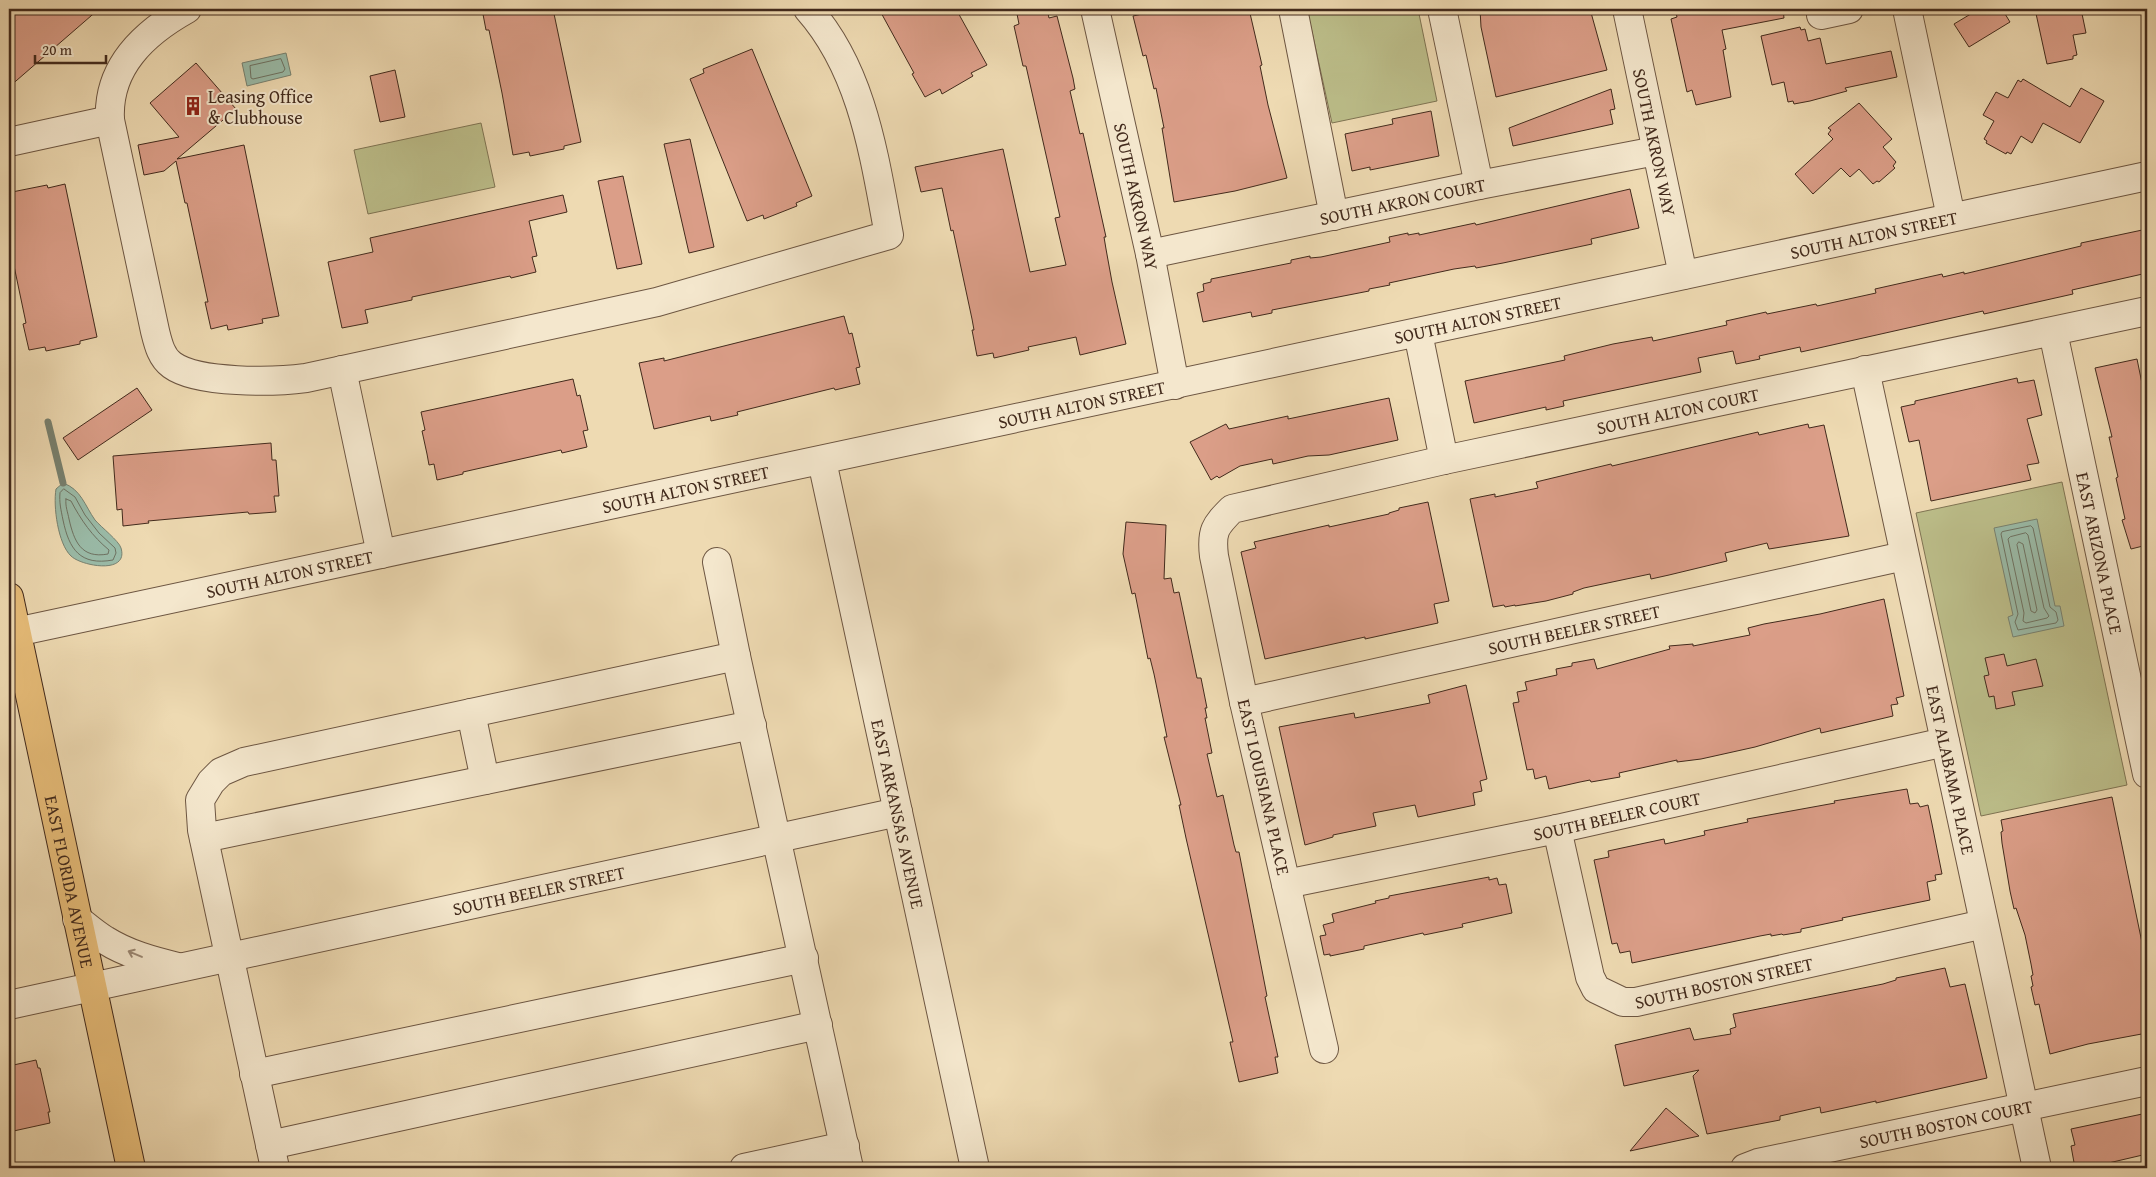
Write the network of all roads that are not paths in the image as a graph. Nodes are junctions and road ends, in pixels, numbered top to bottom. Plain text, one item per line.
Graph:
1 (187, 9) edge
2 (808, 9) edge
3 (1095, 9) edge
4 (1293, 9) edge
5 (1442, 9) edge
6 (1628, 9) edge
7 (1849, 9) edge
8 (1907, 9) edge
9 (1821, 15) dead end
10 (110, 120) junction
11 (9, 142) edge
12 (1656, 151) junction
13 (2147, 176) edge
14 (1479, 185) junction
15 (1334, 216) junction
16 (1951, 217) junction
17 (1150, 254) junction
18 (1683, 275) junction
19 (2147, 311) edge
20 (2053, 332) junction
21 (1418, 333) junction
22 (342, 370) junction
23 (1865, 370) junction
24 (1175, 385) junction
25 (822, 460) junction
26 (1444, 460) junction
27 (1216, 525) joint
28 (381, 554) junction
29 (1904, 556) junction
30 (717, 562) dead end
31 (9, 596) edge
32 (11, 634) edge
33 (736, 656) junction
34 (1244, 702) junction
35 (471, 713) junction
36 (752, 725) junction
37 (1945, 742) junction
38 (2147, 774) edge
39 (485, 780) junction
40 (898, 812) junction
41 (1556, 828) junction
42 (204, 838) junction
43 (778, 838) junction
44 (1286, 884) junction
45 (77, 919) junction
46 (1984, 924) junction
47 (230, 957) junction
48 (804, 958) junction
49 (182, 968) junction
50 (91, 987) junction
51 (9, 1005) edge
52 (818, 1025) junction
53 (1324, 1049) dead end
54 (254, 1074) junction
55 (2147, 1081) edge
56 (2024, 1106) junction
57 (272, 1157) edge
58 (847, 1157) edge
59 (131, 1168) edge
60 (744, 1168) edge
61 (975, 1168) edge
62 (1745, 1168) edge
63 (2037, 1168) edge

1 - 10 street
2 - 22 street
3 - 17 street, SOUTH AKRON WAY
4 - 15 street
5 - 14 street
6 - 12 street, SOUTH AKRON WAY
7 - 9 street
8 - 16 street
10 - 11 street
10 - 22 street
12 - 14 street, SOUTH AKRON COURT
12 - 18 street, SOUTH AKRON WAY
13 - 16 street, SOUTH ALTON STREET
14 - 15 street, SOUTH AKRON COURT
15 - 17 street, SOUTH AKRON COURT
16 - 18 street, SOUTH ALTON STREET
17 - 24 street, SOUTH AKRON WAY
18 - 21 street, SOUTH ALTON STREET
19 - 20 street, SOUTH ALTON COURT
20 - 23 street, SOUTH ALTON COURT
20 - 38 street, EAST ARIZONA PLACE
21 - 24 street, SOUTH ALTON STREET
21 - 26 street
22 - 28 street
23 - 26 street, SOUTH ALTON COURT
23 - 29 street, EAST ALABAMA PLACE
24 - 25 street, SOUTH ALTON STREET
25 - 28 street, SOUTH ALTON STREET
25 - 40 street, EAST ARKANSAS AVENUE
26 - 27 street, SOUTH ALTON COURT
27 - 34 street, EAST LOUISIANA PLACE
28 - 32 street, SOUTH ALTON STREET
29 - 34 street, SOUTH BEELER STREET
29 - 37 street, EAST ALABAMA PLACE
30 - 33 street
31 - 32 main road, EAST FLORIDA AVENUE
32 - 45 main road, EAST FLORIDA AVENUE
33 - 35 street
33 - 36 street
34 - 44 street, EAST LOUISIANA PLACE
35 - 39 street
35 - 42 street
36 - 39 street
36 - 43 street
37 - 41 street, SOUTH BEELER COURT
37 - 46 street, EAST ALABAMA PLACE
39 - 42 street
40 - 43 street, SOUTH BEELER STREET
40 - 61 street, EAST ARKANSAS AVENUE
41 - 44 street, SOUTH BEELER COURT
41 - 46 street, SOUTH BOSTON STREET
42 - 47 street
43 - 47 street, SOUTH BEELER STREET
43 - 48 street
44 - 53 street, EAST LOUISIANA PLACE
49 -> 45 street, SOUTH BEELER STREET
45 - 50 main road, EAST FLORIDA AVENUE
46 - 56 street, EAST ALABAMA PLACE
47 - 49 street, SOUTH BEELER STREET
47 - 54 street
48 - 52 street
48 - 54 street
49 - 50 street, SOUTH BEELER STREET
50 - 51 street, SOUTH BEELER STREET
50 - 59 main road, EAST FLORIDA AVENUE
52 - 57 street
52 - 58 street
54 - 57 street
55 - 56 street, SOUTH BOSTON COURT
56 - 62 street, SOUTH BOSTON COURT
56 - 63 street, EAST ALABAMA PLACE
58 - 60 street

